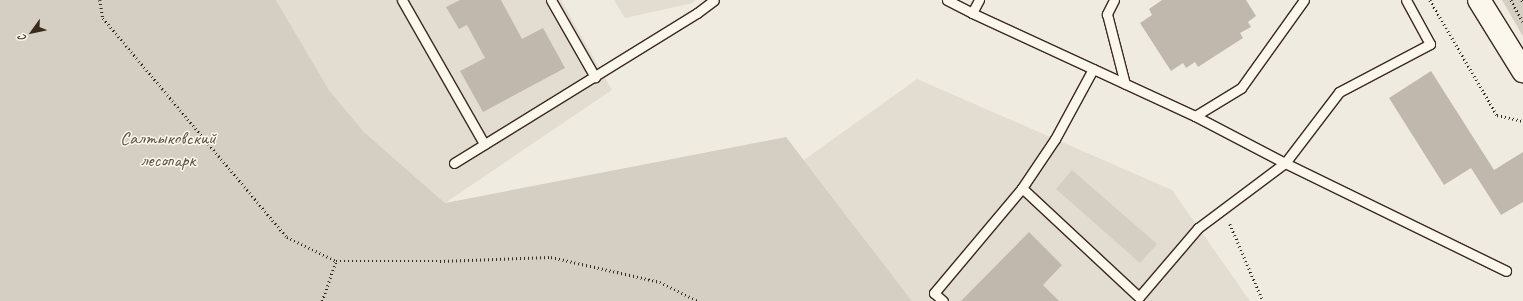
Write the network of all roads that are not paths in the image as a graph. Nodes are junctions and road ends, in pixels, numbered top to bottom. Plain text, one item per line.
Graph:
1 (402, 0) edge
2 (551, 0) edge
3 (714, 0) edge
4 (947, 0) edge
5 (979, 0) edge
6 (1114, 0) edge
7 (1304, 0) edge
8 (1406, 0) edge
9 (1479, 0) edge
10 (972, 13) junction
11 (1093, 69) junction
12 (1523, 71) edge
13 (595, 77) junction
14 (1125, 84) junction
15 (1194, 116) junction
16 (484, 144) junction
17 (454, 163) dead end
18 (1285, 164) junction
19 (1022, 188) junction
20 (1506, 271) dead end
21 (1142, 299) edge
22 (943, 301) edge

1 - 16 lane
2 - 13 lane
3 - 13 lane
4 - 10 lane
5 - 10 lane
6 - 14 lane
7 - 15 lane
8 - 18 lane
9 - 12 street
10 - 11 lane
11 - 14 lane
11 - 19 lane
13 - 16 lane
14 - 15 lane
15 - 18 lane
16 - 17 lane
18 - 20 lane
18 - 21 lane
19 - 21 lane
19 - 22 lane

